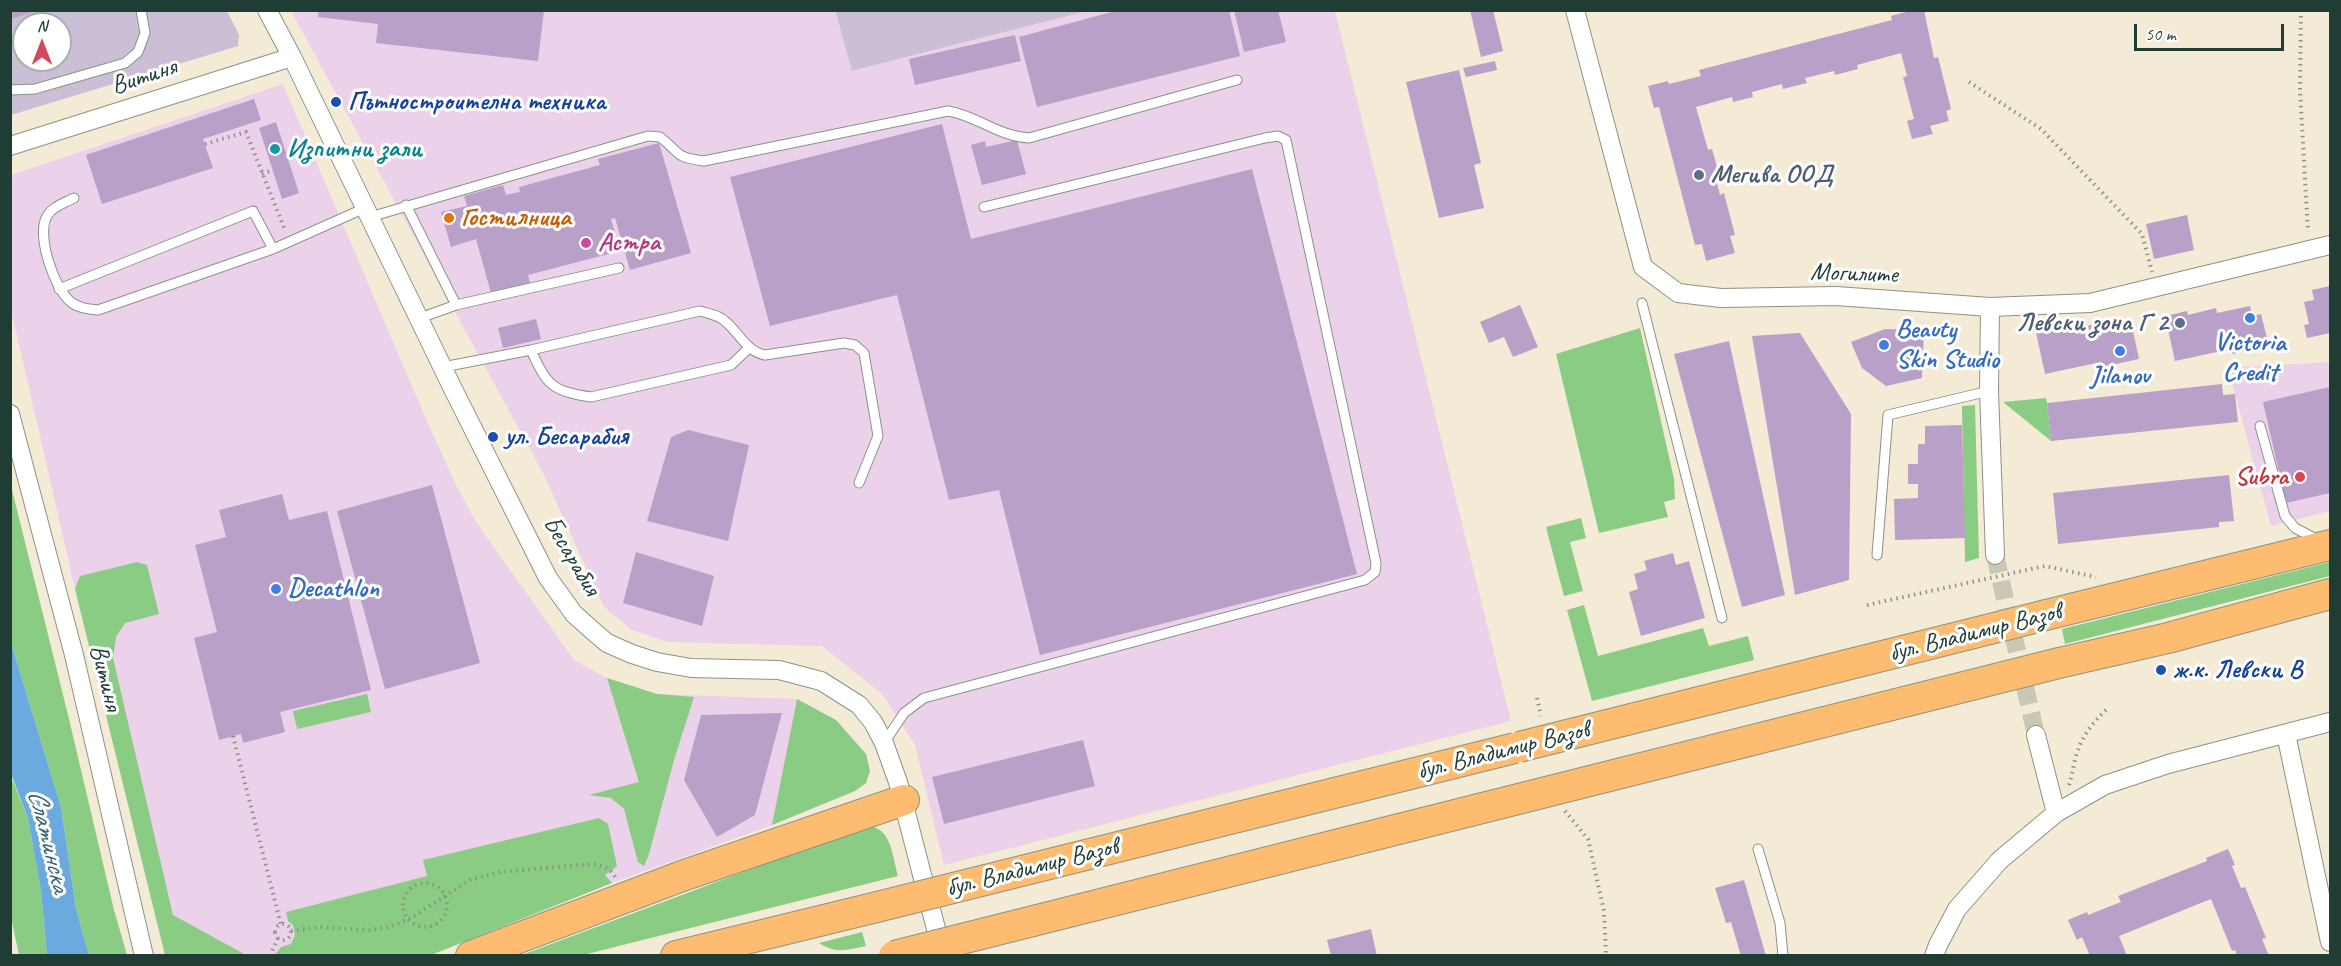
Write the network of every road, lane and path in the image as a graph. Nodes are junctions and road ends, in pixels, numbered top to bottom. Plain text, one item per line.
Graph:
1 (141, 10) edge
2 (267, 10) edge
3 (1575, 10) edge
4 (2301, 10) edge
5 (292, 57) junction
6 (1237, 80) dead end
7 (1969, 82) dead end
8 (10, 90) edge
9 (205, 144) dead end
10 (10, 146) edge
11 (273, 170) dead end
12 (262, 174) junction
13 (74, 198) dead end
14 (406, 206) junction
15 (984, 207) dead end
16 (368, 213) junction
17 (290, 241) junction
18 (2331, 245) edge
19 (273, 249) junction
20 (2310, 250) junction
21 (619, 268) dead end
22 (2155, 287) junction
23 (59, 289) junction
24 (1642, 303) dead end
25 (456, 305) junction
26 (1990, 307) junction
27 (420, 318) junction
28 (749, 348) junction
29 (531, 350) junction
30 (443, 367) junction
31 (1989, 391) junction
32 (10, 414) edge
33 (2260, 426) dead end
34 (858, 483) dead end
35 (2330, 545) edge
36 (1877, 555) dead end
37 (1995, 555) tunnel mouth
38 (2100, 578) dead end
39 (2331, 594) edge
40 (1867, 604) dead end
41 (1722, 618) dead end
42 (1537, 698) dead end
43 (2108, 708) dead end
44 (1542, 721) dead end
45 (2331, 722) edge
46 (2286, 734) junction
47 (2036, 735) tunnel mouth
48 (233, 736) dead end
49 (884, 743) junction
50 (2070, 781) dead end
51 (904, 800) junction
52 (1562, 801) dead end
53 (2056, 813) junction
54 (1758, 849) dead end
55 (619, 886) dead end
56 (445, 895) junction
57 (408, 920) junction
58 (281, 925) junction
59 (291, 931) junction
60 (278, 938) junction
61 (2331, 942) edge
62 (144, 956) edge
63 (270, 956) edge
64 (471, 956) edge
65 (676, 956) edge
66 (894, 956) edge
67 (944, 956) edge
68 (1606, 956) edge
69 (1783, 956) edge
70 (1935, 956) edge

1 - 8 lane
2 - 5 street, Бесарабия
3 - 26 street, Могилите
4 - 20 path
5 - 10 street, Витиня
5 - 16 street, Бесарабия
6 - 14 lane
7 - 22 path
9 - 12 path
11 - 12 path
12 - 17 path
13 - 23 lane
14 - 16 lane
14 - 25 lane
15 - 49 lane
16 - 17 lane
16 - 27 street, Бесарабия
17 - 19 lane
18 - 20 street, Могилите
19 - 23 lane
19 - 23 lane
20 - 22 street, Могилите
21 - 25 lane
22 - 26 street, Могилите
24 - 41 lane
25 - 27 lane
26 - 31 street
27 - 30 street, Бесарабия
28 - 29 lane
28 - 29 lane
28 - 34 lane
29 - 30 lane
30 - 49 street, Бесарабия
31 - 36 lane
31 - 37 street
32 - 62 street, Витиня
33 - 35 lane
35 - 65 main road, бул. Владимир Вазов, bridge
38 - 40 path
39 - 66 main road, бул. Владимир Вазов, bridge
42 - 44 path
43 - 50 path
45 - 46 street
46 - 53 street
46 - 61 street
47 - 53 street
48 - 58 path
49 - 51 street, Бесарабия
51 - 64 main road
51 - 67 street, Бесарабия
52 - 68 path
53 - 70 street
54 - 69 lane
55 - 56 path
56 - 57 path
56 - 57 path
56 - 57 path
57 - 59 path
58 - 59 path
58 - 60 path
59 - 60 path
60 - 63 path

